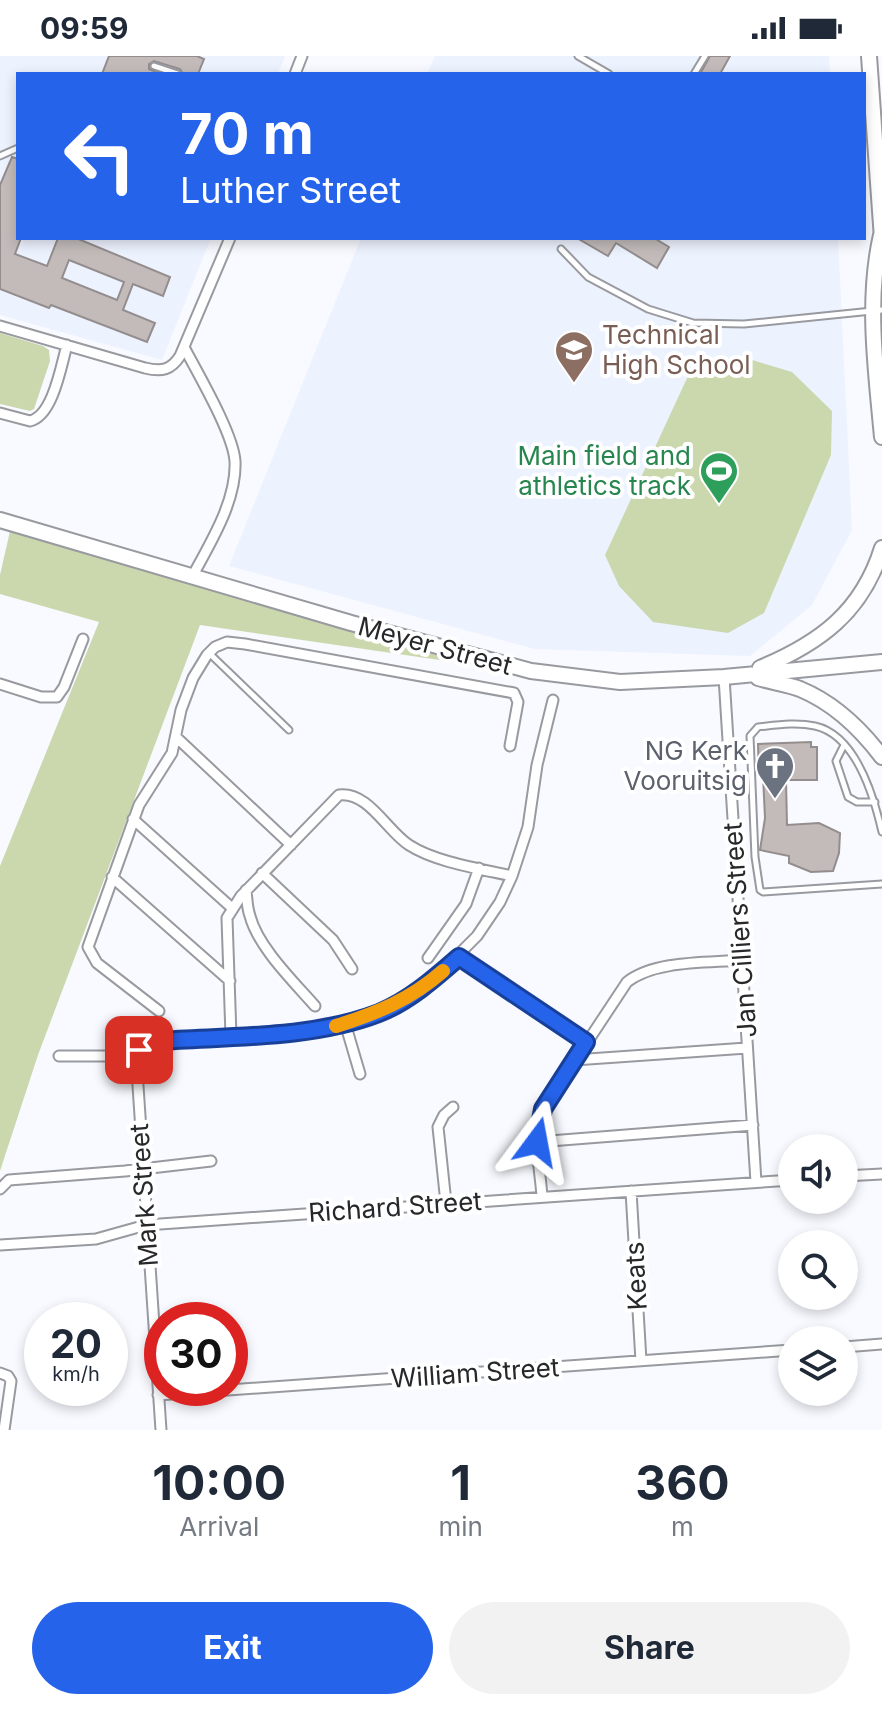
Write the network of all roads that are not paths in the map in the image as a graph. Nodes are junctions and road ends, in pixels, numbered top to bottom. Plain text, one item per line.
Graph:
1 (578, 56) edge
2 (869, 56) edge
3 (154, 66) dead end
4 (172, 72) edge
5 (606, 72) edge
6 (882, 237) edge
7 (229, 240) edge
8 (561, 249) dead end
9 (878, 310) edge
10 (0, 326) edge
11 (67, 345) junction
12 (184, 347) junction
13 (879, 370) edge
14 (0, 413) edge
15 (882, 437) edge
16 (0, 520) edge
17 (882, 548) edge
18 (192, 577) junction
19 (83, 639) dead end
20 (209, 653) junction
21 (882, 662) edge
22 (745, 675) junction
23 (724, 677) junction
24 (0, 684) edge
25 (553, 700) dead end
26 (289, 730) dead end
27 (176, 737) junction
28 (844, 745) junction
29 (510, 746) dead end
30 (882, 757) edge
31 (875, 802) junction
32 (133, 819) junction
33 (882, 832) edge
34 (291, 845) junction
35 (479, 868) junction
36 (262, 873) junction
37 (512, 876) junction
38 (112, 877) junction
39 (882, 884) edge
40 (246, 890) junction
41 (232, 908) junction
42 (459, 957) junction
43 (428, 958) dead end
44 (742, 960) junction
45 (352, 969) dead end
46 (230, 981) junction
47 (315, 1006) dead end
48 (159, 1011) dead end
49 (345, 1023) junction
50 (231, 1036) junction
51 (586, 1042) junction
52 (747, 1048) junction
53 (59, 1056) dead end
54 (136, 1056) junction
55 (574, 1060) junction
56 (360, 1074) dead end
57 (453, 1107) dead end
58 (753, 1125) junction
59 (537, 1142) junction
60 (211, 1161) dead end
61 (143, 1169) junction
62 (882, 1174) edge
63 (858, 1175) edge
64 (778, 1181) edge
65 (756, 1182) junction
66 (0, 1189) edge
67 (631, 1191) junction
68 (542, 1196) junction
69 (446, 1203) junction
70 (146, 1225) junction
71 (0, 1245) edge
72 (151, 1302) edge
73 (882, 1344) edge
74 (858, 1346) edge
75 (778, 1351) edge
76 (641, 1361) junction
77 (0, 1373) edge
78 (248, 1389) edge
79 (159, 1406) edge
80 (4, 1430) edge
81 (161, 1430) edge

1 - 5 lane
2 - 6 street
3 - 4 lane
6 - 9 street
7 - 12 street
8 - 9 lane
9 - 13 street
10 - 11 street
11 - 12 street
11 - 14 street
12 - 18 street
13 - 15 street
16 - 18 street, Meyer Street
17 - 22 street
18 - 23 street, Meyer Street
19 - 24 street
20 - 26 lane
20 - 27 street
20 - 29 street
21 - 22 street, Meyer Street
22 - 23 street, Meyer Street
22 - 30 street
23 - 44 street, Jan Cilliers Street
25 - 37 street
27 - 32 street
27 - 34 street
28 - 31 lane
28 - 31 lane
28 - 39 lane
31 - 33 lane
32 - 38 street
32 - 41 street
34 - 35 street
34 - 36 street
35 - 37 street
35 - 43 street
36 - 40 street
36 - 45 street
37 - 42 street
38 - 46 street
38 - 48 street
40 - 41 street
40 - 47 street
41 - 46 street
42 - 49 street
42 - 51 street
44 - 51 street
44 - 52 street, Jan Cilliers Street
46 - 50 street
49 - 50 street
49 - 56 street
50 - 54 street
51 - 55 street
52 - 55 street
52 - 58 street, Jan Cilliers Street
53 - 54 street
54 - 61 street, Mark Street
55 - 59 street
57 - 69 street
58 - 59 street
58 - 65 street, Jan Cilliers Street
59 - 68 street
60 - 61 street
61 - 66 street
61 - 70 street, Mark Street
62 - 63 street
64 - 65 street, Richard Street
65 - 67 street, Richard Street
67 - 68 street, Richard Street
67 - 76 street, Keats
68 - 69 street, Richard Street
69 - 70 street, Richard Street
70 - 71 street, Richard Street
70 - 72 street, Mark Street
73 - 74 street
75 - 76 street, William Street
76 - 78 street, William Street
77 - 80 street
79 - 81 street, Mark Street

